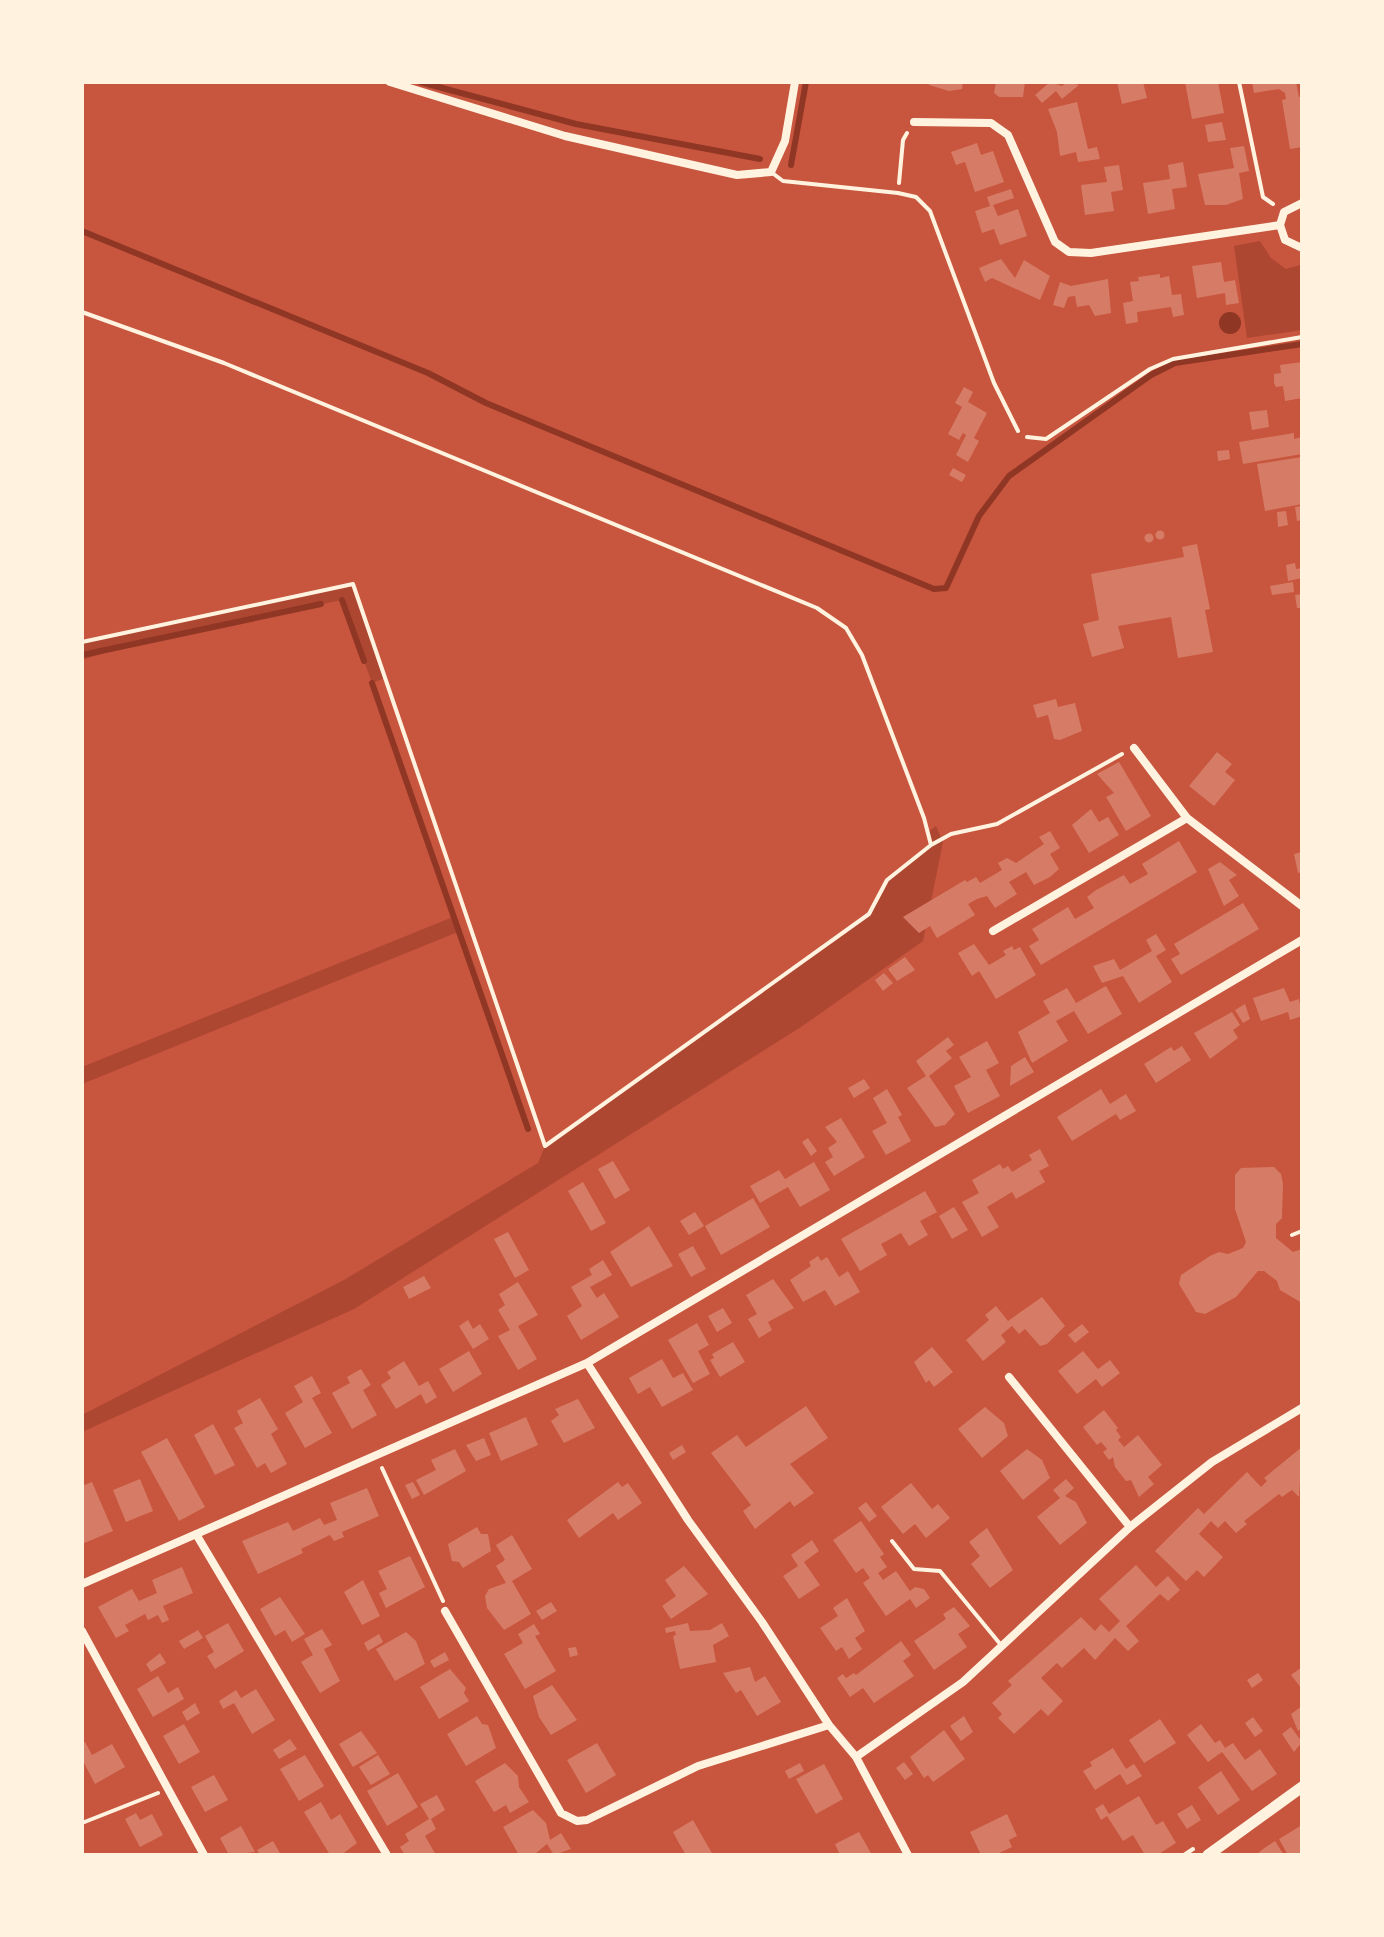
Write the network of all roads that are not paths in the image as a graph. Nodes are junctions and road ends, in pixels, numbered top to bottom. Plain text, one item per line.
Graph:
1 (390, 82) edge
2 (795, 82) edge
3 (914, 122) road end
4 (771, 172) junction
5 (1302, 203) edge
6 (1280, 225) junction
7 (1302, 248) edge
8 (1018, 431) road end
9 (1134, 748) road end
10 (1187, 818) junction
11 (1302, 906) edge
12 (993, 931) dead end
13 (1302, 940) edge
14 (1302, 1231) edge
15 (1292, 1235) dead end
16 (587, 1363) junction
17 (1009, 1377) dead end
18 (1302, 1408) edge
19 (1130, 1527) junction
20 (196, 1534) junction
21 (892, 1541) dead end
22 (82, 1584) edge
23 (445, 1611) road end
24 (82, 1631) edge
25 (1002, 1646) junction
26 (829, 1725) junction
27 (856, 1757) junction
28 (1302, 1787) edge
29 (204, 1855) edge
30 (387, 1855) edge
31 (908, 1855) edge
32 (1208, 1855) edge

1 - 4 street
2 - 4 street
3 - 6 street
4 - 8 lane
5 - 6 street
6 - 7 street
9 - 10 street
10 - 11 street
10 - 12 street
13 - 16 street
14 - 15 lane
16 - 20 street
16 - 26 street
17 - 19 street
18 - 19 street
19 - 25 street
20 - 22 street
20 - 30 street
21 - 25 lane
23 - 26 street
24 - 29 street
25 - 27 street
26 - 27 street
27 - 31 street
28 - 32 main road

